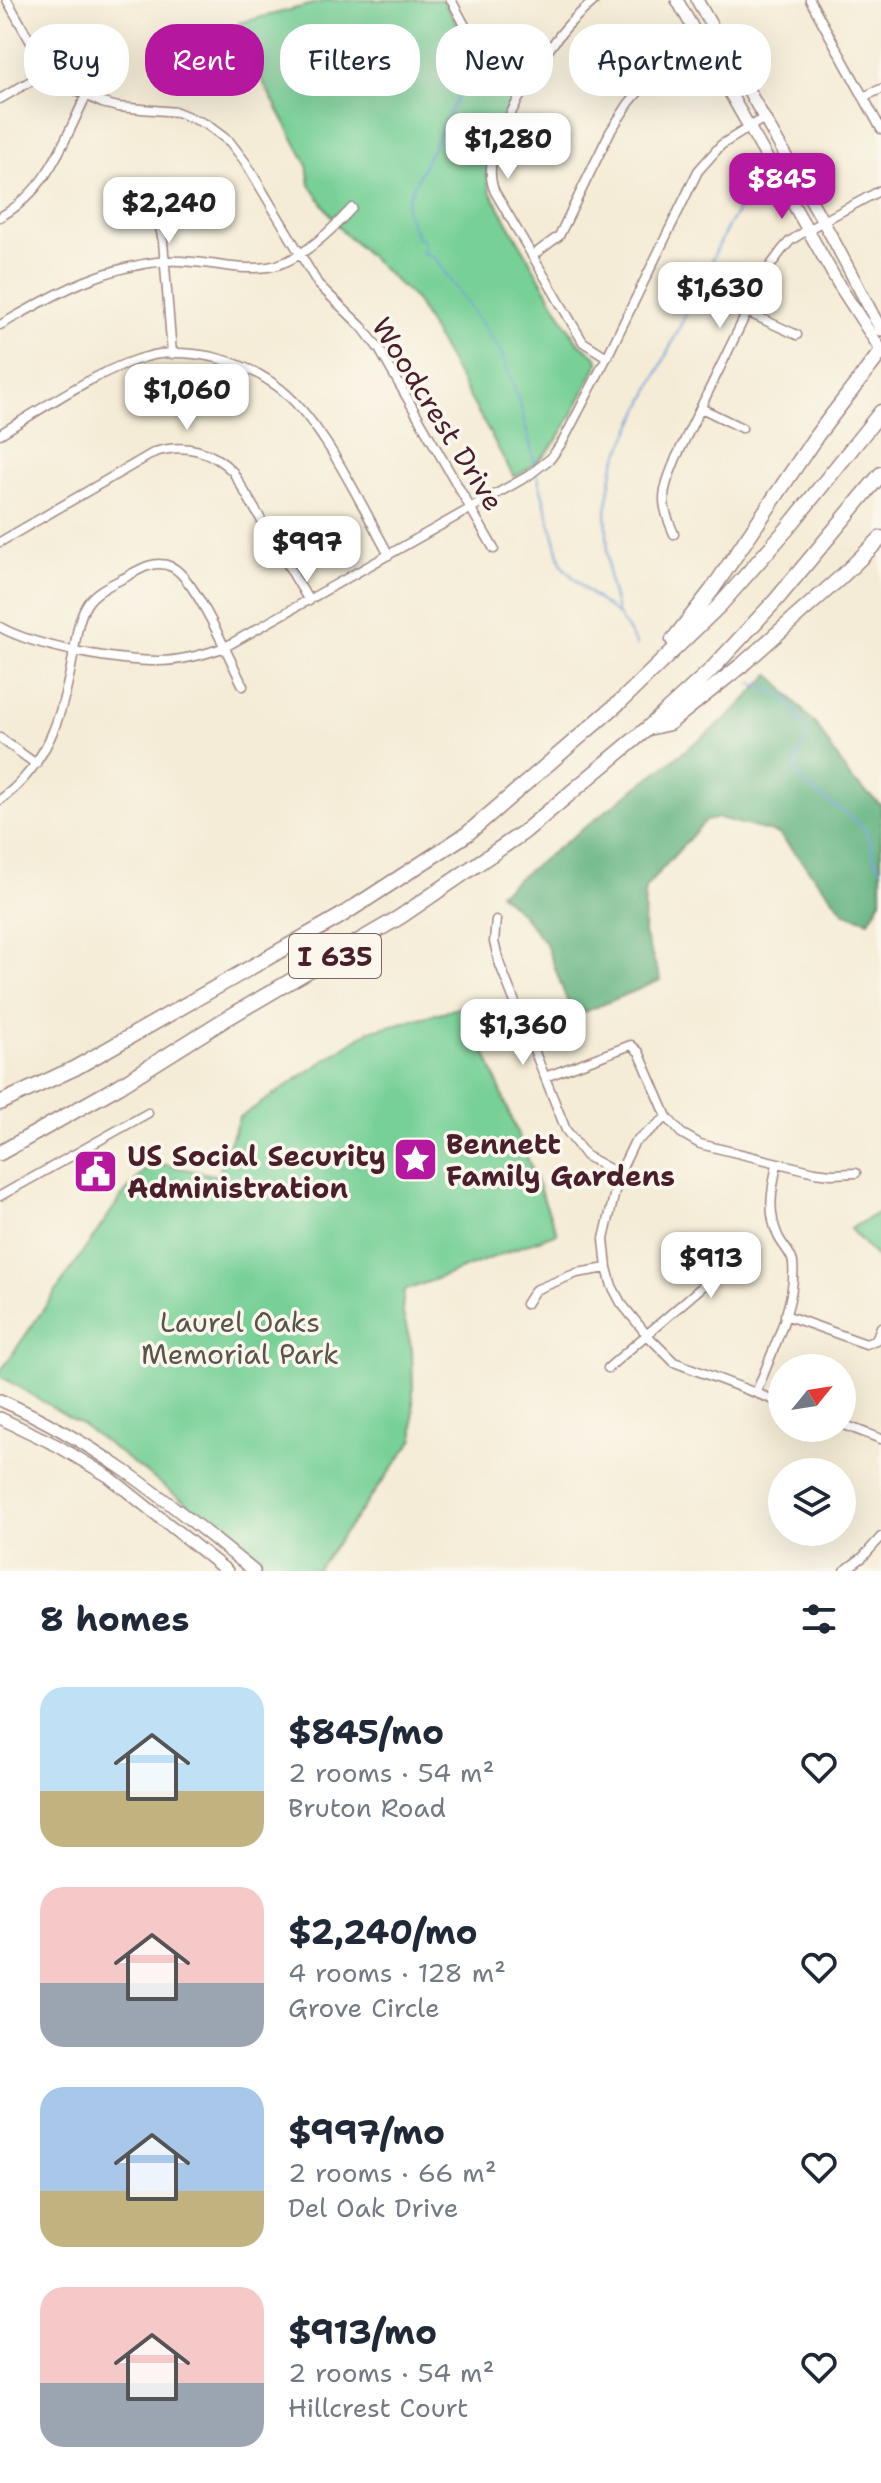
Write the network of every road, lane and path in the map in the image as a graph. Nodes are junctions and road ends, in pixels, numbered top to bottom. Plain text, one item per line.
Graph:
1 (7, 0) edge
2 (451, 0) edge
3 (595, 0) edge
4 (677, 0) edge
5 (697, 0) edge
6 (810, 0) edge
7 (691, 24) edge
8 (711, 24) edge
9 (24, 30) edge
10 (24, 85) edge
11 (881, 89) edge
12 (86, 96) joint
13 (635, 96) edge
14 (731, 96) edge
15 (752, 96) edge
16 (520, 97) junction
17 (863, 97) junction
18 (0, 99) edge
19 (764, 118) junction
20 (749, 127) junction
21 (881, 129) edge
22 (881, 190) edge
23 (146, 202) dead end
24 (352, 208) dead end
25 (0, 217) edge
26 (823, 221) junction
27 (807, 230) junction
28 (298, 254) junction
29 (532, 256) junction
30 (166, 261) junction
31 (747, 312) junction
32 (0, 325) edge
33 (881, 330) edge
34 (797, 335) dead end
35 (881, 351) edge
36 (172, 354) junction
37 (607, 357) junction
38 (701, 408) junction
39 (881, 412) edge
40 (742, 428) dead end
41 (0, 434) edge
42 (881, 474) edge
43 (471, 509) junction
44 (674, 534) dead end
45 (881, 538) edge
46 (0, 542) edge
47 (494, 549) dead end
48 (389, 555) junction
49 (309, 601) junction
50 (0, 627) edge
51 (225, 647) junction
52 (74, 650) junction
53 (243, 686) dead end
54 (648, 728) junction
55 (0, 738) edge
56 (566, 748) junction
57 (36, 764) junction
58 (0, 800) edge
59 (496, 920) dead end
60 (545, 1077) junction
61 (119, 1086) junction
62 (0, 1103) edge
63 (148, 1113) dead end
64 (667, 1117) junction
65 (0, 1153) edge
66 (0, 1163) edge
67 (777, 1164) junction
68 (856, 1173) dead end
69 (619, 1174) junction
70 (0, 1196) edge
71 (688, 1240) dead end
72 (607, 1268) junction
73 (526, 1304) dead end
74 (785, 1315) junction
75 (881, 1327) edge
76 (647, 1335) junction
77 (608, 1368) dead end
78 (756, 1393) junction
79 (768, 1398) edge
80 (0, 1400) edge
81 (0, 1418) edge
82 (856, 1429) edge
83 (66, 1432) junction
84 (881, 1439) edge
85 (58, 1446) junction
86 (881, 1537) edge
87 (249, 1570) edge
88 (227, 1571) edge
89 (844, 1571) edge

1 - 9 street, Woodcrest Drive
2 - 16 street
3 - 16 street
4 - 7 main road
5 - 8 main road
6 - 17 street
10 - 18 street
11 - 17 street
12 - 25 street
12 - 28 street, Woodcrest Drive
13 - 29 street
14 - 20 main road
15 - 19 main road
16 - 29 street
17 - 21 street
19 - 20 street
19 - 26 main road
20 - 27 main road
20 - 37 street
22 - 26 street
23 - 30 street
24 - 28 street
26 - 27 street
26 - 33 main road
27 - 31 street
27 - 35 main road
28 - 30 street
28 - 43 street, Woodcrest Drive
29 - 37 street
30 - 32 street
30 - 36 street
31 - 34 street
31 - 38 street
35 - 56 highway
36 - 41 street
36 - 48 street
37 - 43 street
38 - 40 street
38 - 44 street
39 - 56 highway, I 635
42 - 54 highway, I 635
43 - 47 street, Woodcrest Drive
43 - 48 street
45 - 54 highway
46 - 49 street
48 - 49 street
49 - 51 street
50 - 52 street
51 - 52 street
51 - 52 street
51 - 53 street
52 - 57 street
54 - 61 highway, I 635
55 - 57 street
56 - 62 highway, I 635
57 - 58 street
59 - 60 street
60 - 64 street
60 - 69 street
61 - 65 highway, I 635
61 - 66 highway
63 - 70 street
64 - 67 street
64 - 69 street
67 - 68 street
67 - 74 street
69 - 72 street
71 - 76 street
72 - 73 street
72 - 76 street
74 - 75 street
74 - 78 street
76 - 77 street
76 - 78 street
78 - 79 street
80 - 83 main road
81 - 85 main road
82 - 84 street
83 - 85 main road
83 - 87 main road
85 - 88 main road
86 - 89 street

